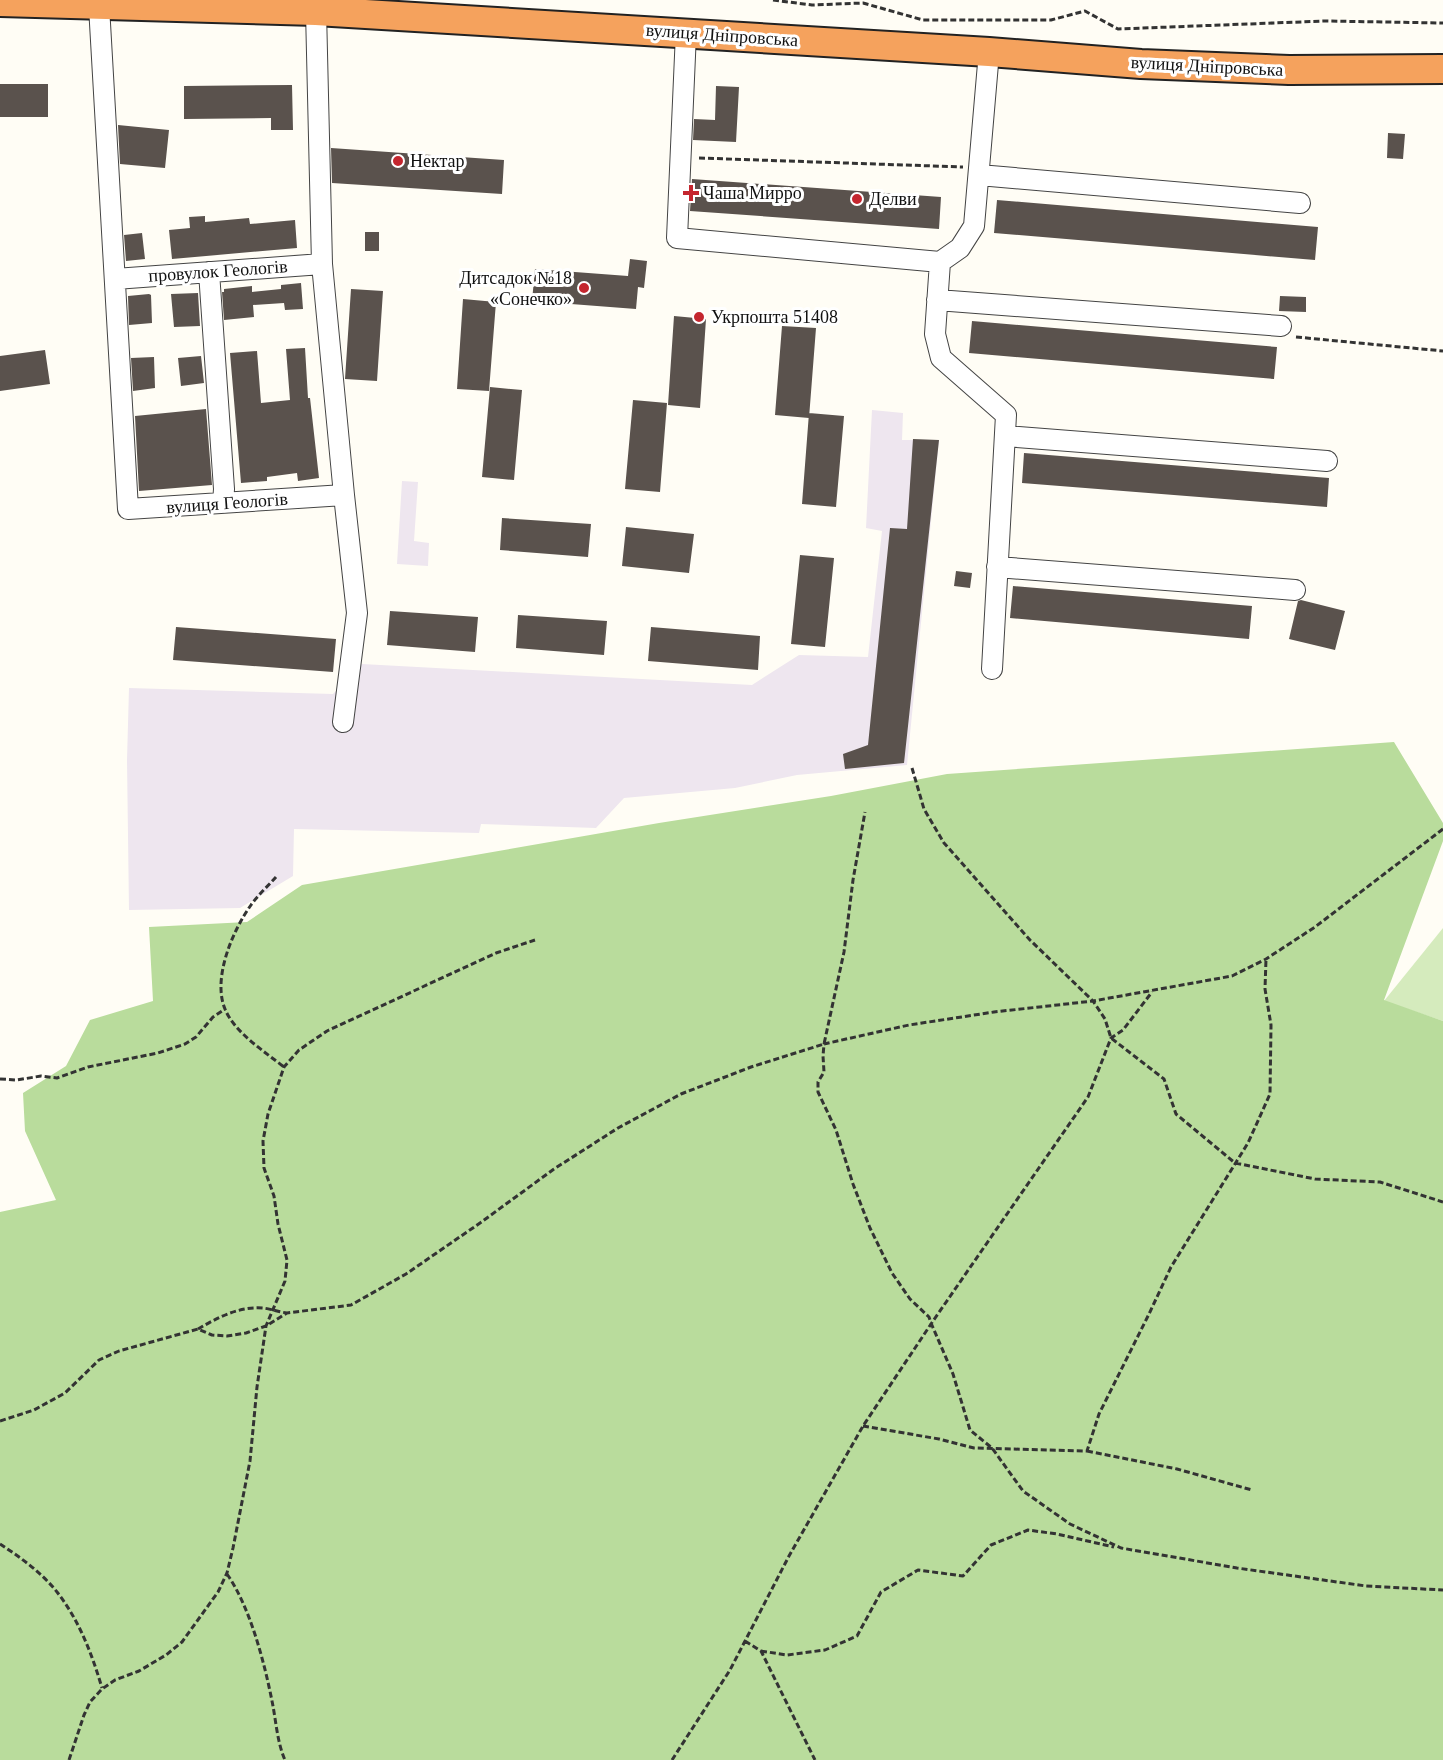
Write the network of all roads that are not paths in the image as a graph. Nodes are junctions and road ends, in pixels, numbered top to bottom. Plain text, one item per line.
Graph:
1 (0, 2) edge
2 (318, 5) edge
3 (99, 6) junction
4 (686, 33) junction
5 (989, 52) junction
6 (1443, 69) edge
7 (979, 171) junction
8 (1300, 203) dead end
9 (940, 262) junction
10 (322, 264) junction
11 (209, 272) junction
12 (115, 279) junction
13 (937, 300) junction
14 (1281, 326) road end
15 (1005, 436) junction
16 (1327, 461) dead end
17 (344, 495) junction
18 (223, 503) junction
19 (997, 567) junction
20 (1295, 590) dead end
21 (992, 669) dead end
22 (343, 722) dead end

1 - 3 highway, вулиця Дніпровська
2 - 3 highway, вулиця Дніпровська
2 - 4 highway, вулиця Дніпровська
2 - 10 street
3 - 12 street, вулиця Геологів
4 - 5 highway, вулиця Дніпровська
4 - 9 street
5 - 6 highway, вулиця Дніпровська
5 - 7 street
7 - 8 street
7 - 9 street
9 - 13 street
10 - 11 street, провулок Геологів
10 - 17 street
11 - 12 street, провулок Геологів
11 - 18 street
12 - 18 street, вулиця Геологів
13 - 14 street
13 - 15 street
15 - 16 street
15 - 19 street
17 - 18 street, вулиця Геологів
17 - 22 street
19 - 20 street
19 - 21 street

